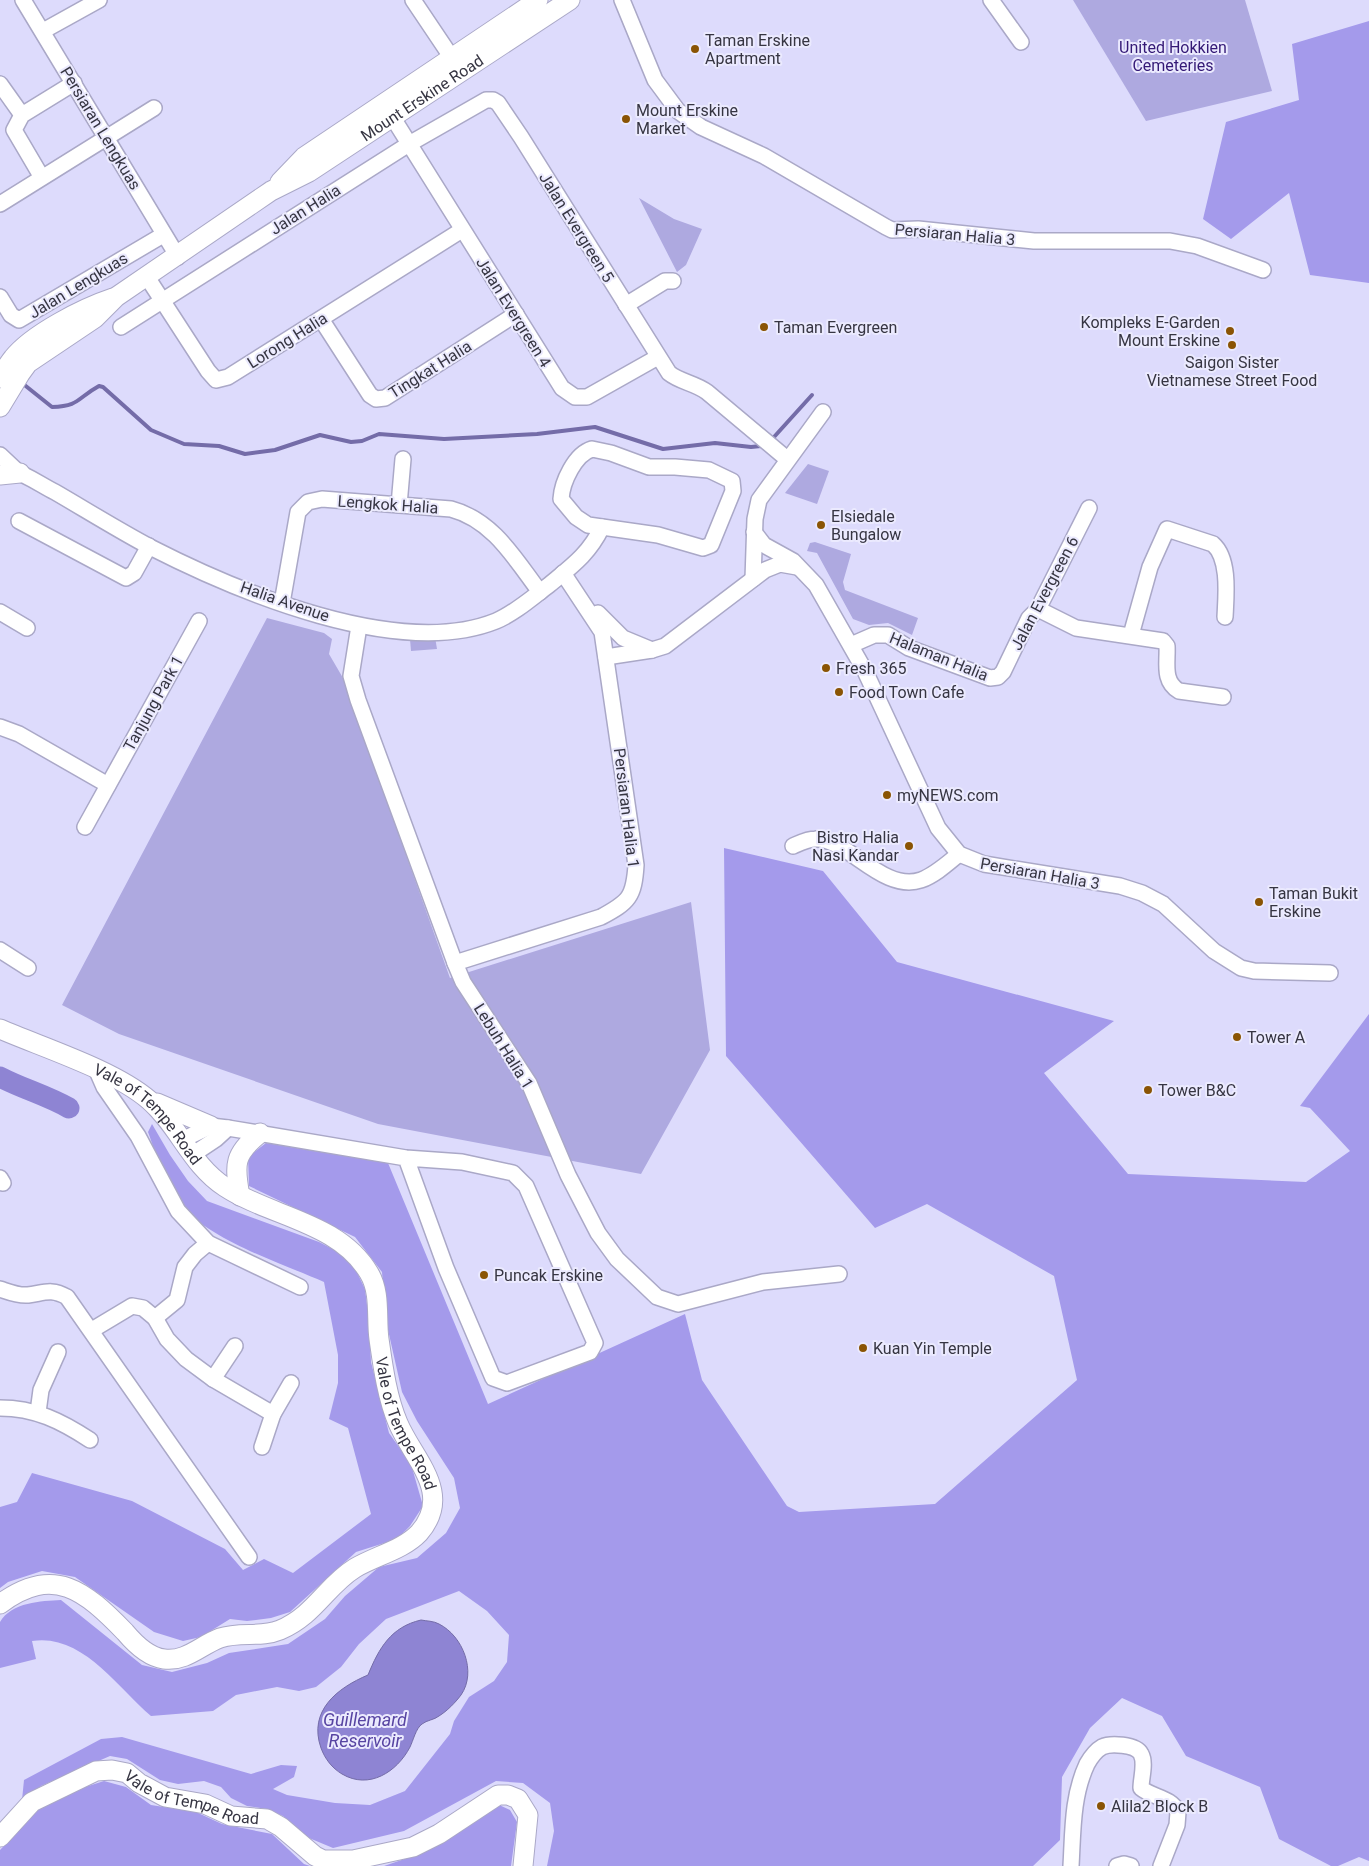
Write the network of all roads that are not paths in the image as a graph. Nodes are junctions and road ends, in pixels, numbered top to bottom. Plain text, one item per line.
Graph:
1 (23, 0) edge
2 (99, 0) edge
3 (413, 0) edge
4 (552, 0) edge
5 (570, 0) edge
6 (622, 0) edge
7 (991, 0) edge
8 (531, 5) edge
9 (43, 32) junction
10 (1021, 42) dead end
11 (457, 66) junction
12 (424, 78) junction
13 (74, 83) junction
14 (0, 84) edge
15 (493, 100) joint
16 (154, 108) dead end
17 (22, 115) junction
18 (393, 118) junction
19 (107, 138) junction
20 (330, 140) junction
21 (409, 144) junction
22 (41, 176) junction
23 (272, 191) junction
24 (0, 204) edge
25 (462, 230) junction
26 (163, 235) junction
27 (178, 257) junction
28 (1263, 270) dead end
29 (147, 277) junction
30 (673, 281) dead end
31 (0, 297) edge
32 (163, 301) junction
33 (626, 305) junction
34 (516, 314) junction
35 (321, 318) junction
36 (122, 327) dead end
37 (658, 358) junction
38 (10, 376) edge
39 (0, 407) edge
40 (823, 412) dead end
41 (0, 455) edge
42 (403, 459) dead end
43 (787, 459) junction
44 (0, 467) edge
45 (12, 473) edge
46 (399, 505) junction
47 (1089, 508) dead end
48 (19, 521) dead end
49 (602, 527) junction
50 (754, 532) junction
51 (149, 546) junction
52 (803, 570) junction
53 (563, 573) junction
54 (753, 578) junction
55 (540, 592) junction
56 (282, 602) junction
57 (584, 603) junction
58 (1038, 609) junction
59 (0, 612) edge
60 (1225, 617) dead end
61 (199, 621) dead end
62 (359, 626) junction
63 (27, 628) dead end
64 (1131, 635) junction
65 (851, 645) junction
66 (652, 650) junction
67 (606, 656) junction
68 (998, 678) joint
69 (1223, 697) dead end
70 (0, 727) edge
71 (108, 785) junction
72 (85, 826) dead end
73 (793, 846) dead end
74 (959, 854) junction
75 (0, 950) edge
76 (455, 963) junction
77 (28, 968) dead end
78 (1330, 973) dead end
79 (0, 1029) edge
80 (97, 1070) junction
81 (146, 1098) junction
82 (219, 1127) junction
83 (260, 1133) junction
84 (187, 1147) junction
85 (406, 1158) junction
86 (240, 1196) junction
87 (208, 1243) junction
88 (840, 1274) dead end
89 (300, 1287) dead end
90 (0, 1289) edge
91 (155, 1318) junction
92 (92, 1330) junction
93 (235, 1346) dead end
94 (58, 1352) dead end
95 (213, 1378) junction
96 (291, 1383) dead end
97 (0, 1408) edge
98 (38, 1412) junction
99 (273, 1414) junction
100 (90, 1440) dead end
101 (262, 1447) dead end
102 (249, 1557) dead end
103 (0, 1604) edge
104 (0, 1837) edge
105 (523, 1866) edge
106 (1070, 1866) edge
107 (1117, 1866) edge
108 (1131, 1866) edge
109 (1161, 1866) edge

1 - 9 street, Persiaran Lengkuas
2 - 9 street
3 - 11 street
4 - 8 main road, Mount Erskine Road
5 - 11 main road, Mount Erskine Road
6 - 28 street, Persiaran Halia 3
7 - 10 street
8 - 11 main road, Mount Erskine Road
9 - 13 street, Persiaran Lengkuas
11 - 12 main road, Mount Erskine Road
11 - 18 main road, Mount Erskine Road
12 - 18 main road
12 - 20 main road, Mount Erskine Road
13 - 17 street
13 - 19 street, Persiaran Lengkuas
14 - 17 street
15 - 21 street, Jalan Halia
15 - 33 street, Jalan Evergreen 5
16 - 19 street
17 - 22 street
18 - 20 main road
18 - 21 street, Jalan Evergreen 4
18 - 23 main road, Mount Erskine Road
19 - 22 street
19 - 26 street, Persiaran Lengkuas
20 - 23 main road, Mount Erskine Road
21 - 25 street, Jalan Evergreen 4
21 - 32 street, Jalan Halia
22 - 24 street
23 - 27 main road, Mount Erskine Road
25 - 34 street, Jalan Evergreen 4
25 - 35 street, Lorong Halia
26 - 27 street, Persiaran Lengkuas
26 - 31 street, Jalan Lengkuas
27 - 29 main road, Mount Erskine Road
29 - 32 street, Lorong Halia
29 - 38 main road, Mount Erskine Road
30 - 33 street
32 - 35 street, Lorong Halia
32 - 36 street, Jalan Halia
33 - 37 street, Jalan Evergreen 5
34 - 35 street, Tingkat Halia
34 - 37 street, Jalan Evergreen 4
37 - 43 street
38 - 39 main road, Mount Erskine Road
40 - 43 street
41 - 45 street, Halia Avenue
42 - 46 street
43 - 50 street
44 - 45 street, Halia Avenue
45 - 51 street, Halia Avenue
46 - 55 street, Lengkok Halia
46 - 56 street, Lengkok Halia
47 - 58 street, Jalan Evergreen 6
48 - 51 street
49 - 49 street
49 - 53 street, Halia Avenue
50 - 52 street, Persiaran Halia 3
50 - 54 street
51 - 56 street, Halia Avenue
52 - 54 street
52 - 65 street, Persiaran Halia 3
53 - 55 street, Halia Avenue
53 - 57 street, Persiaran Halia 1
54 - 66 street
55 - 62 street, Halia Avenue
56 - 62 street, Halia Avenue
57 - 66 street
57 - 67 street, Persiaran Halia 1
58 - 64 street
58 - 68 street, Jalan Evergreen 6
59 - 63 street
60 - 64 street
61 - 71 street, Tanjung Park 1
62 - 76 street, Lebuh Halia 1
64 - 69 street
65 - 68 street, Halaman Halia
65 - 74 street, Persiaran Halia 3
66 - 67 street
67 - 76 street, Persiaran Halia 1
70 - 71 street
71 - 72 street, Tanjung Park 1
73 - 74 street
74 - 78 street, Persiaran Halia 3
75 - 77 street
76 - 88 street, Lebuh Halia 1
79 - 80 main road, Vale of Tempe Road
80 - 81 main road, Vale of Tempe Road
80 - 87 street
81 - 82 main road
81 - 84 main road, Vale of Tempe Road
82 - 83 street
82 - 84 street
83 - 85 street
83 - 86 main road
84 - 86 main road, Vale of Tempe Road
85 - 85 street
86 - 103 main road, Vale of Tempe Road
87 - 89 street
87 - 91 street
90 - 92 street
91 - 92 street
91 - 95 street
92 - 102 street
93 - 95 street
94 - 98 street
95 - 99 street
96 - 99 street
97 - 98 street
98 - 100 street
99 - 101 street
104 - 105 main road, Vale of Tempe Road
106 - 109 street
107 - 108 street

